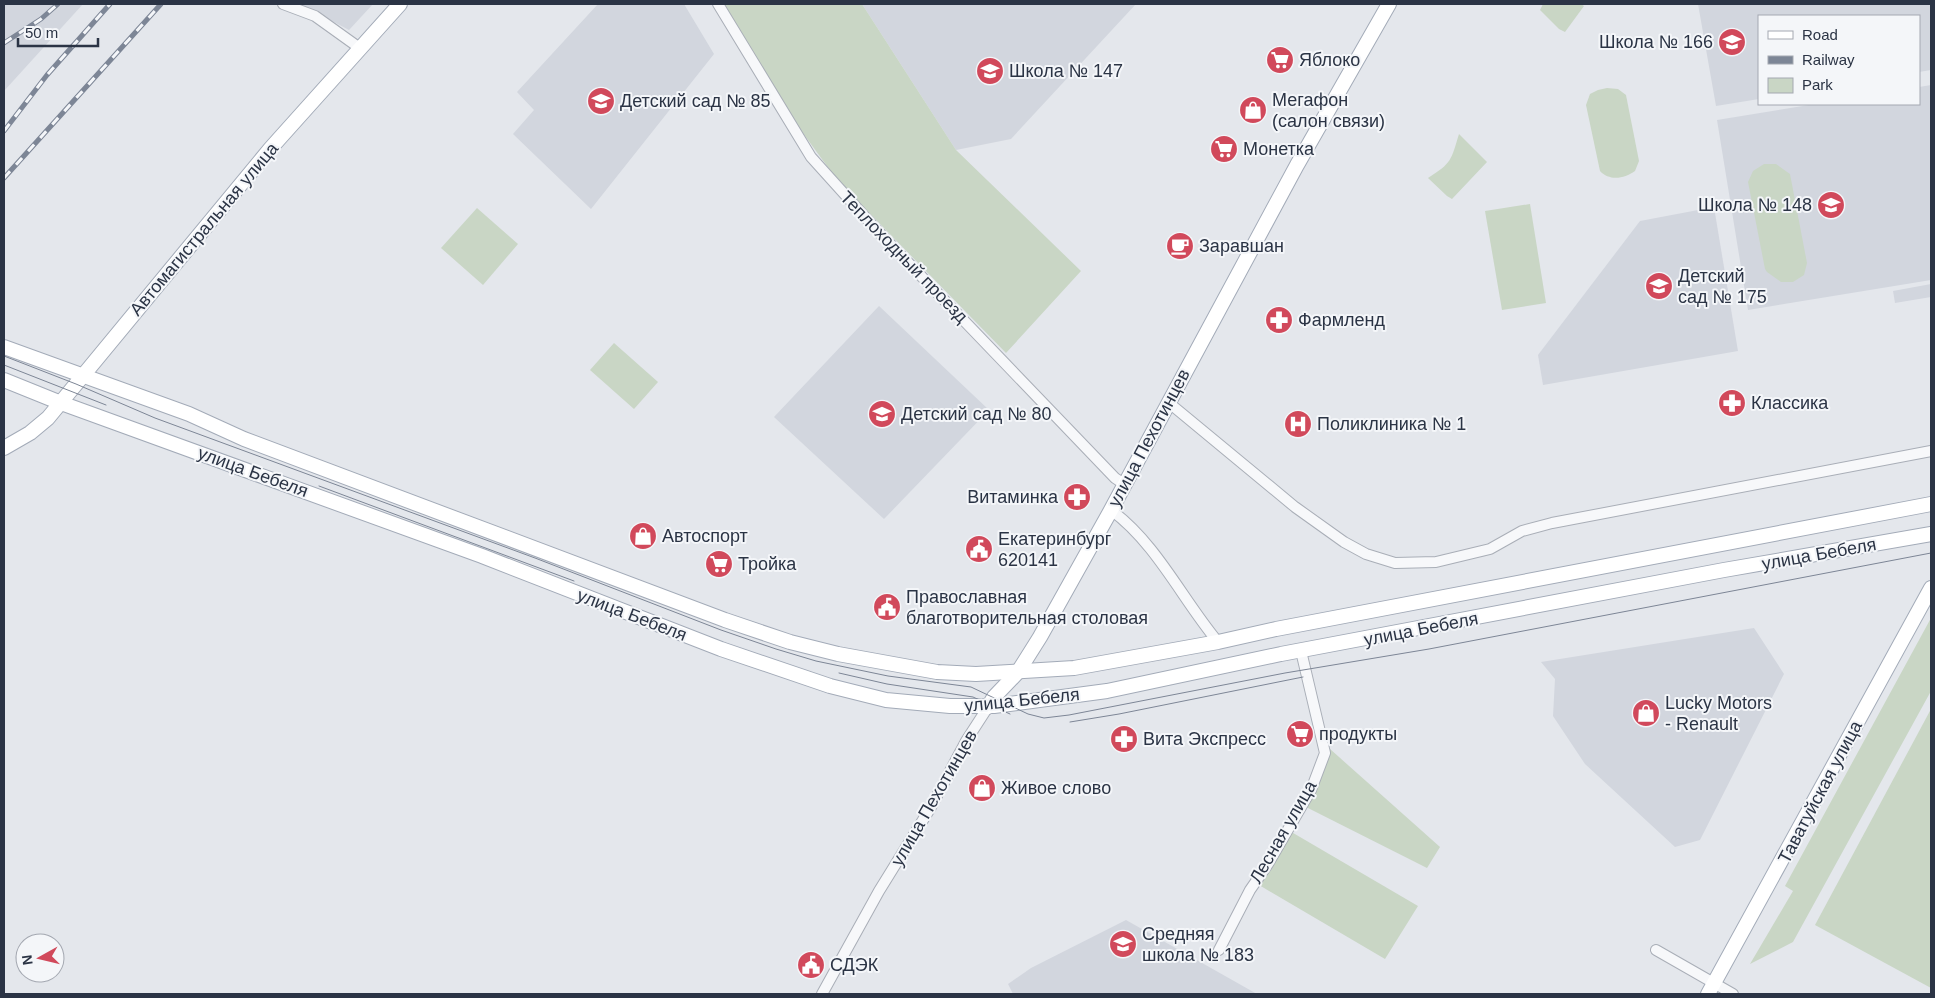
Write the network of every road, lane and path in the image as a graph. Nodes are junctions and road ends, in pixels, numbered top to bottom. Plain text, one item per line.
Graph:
1 (283, 4) edge
2 (400, 4) edge
3 (718, 4) edge
4 (1389, 4) edge
5 (361, 48) junction
6 (4, 347) edge
7 (83, 375) junction
8 (4, 380) edge
9 (1168, 402) junction
10 (61, 403) junction
11 (4, 448) edge
12 (1931, 451) edge
13 (1124, 484) junction
14 (1931, 504) edge
15 (1111, 510) junction
16 (1931, 534) edge
17 (1931, 588) edge
18 (1218, 642) junction
19 (1302, 650) junction
20 (1018, 672) junction
21 (988, 707) junction
22 (1219, 950) dead end
23 (1656, 950) dead end
24 (1711, 989) edge
25 (822, 994) edge
26 (1733, 994) edge

1 - 5 street
2 - 5 main road, Автомагистральная улица
3 - 13 street, Теплоходный проезд
4 - 9 main road, улица Пехотинцев
5 - 7 main road, Автомагистральная улица
6 - 7 main road, улица Бебеля
7 - 10 main road, Автомагистральная улица
7 - 20 main road, улица Бебеля
8 - 10 main road, улица Бебеля
9 - 12 street
9 - 13 main road, улица Пехотинцев
10 - 11 main road, Автомагистральная улица
10 - 21 main road, улица Бебеля
13 - 15 main road, улица Пехотинцев
14 - 18 main road, улица Бебеля
15 - 18 street
15 - 20 main road, улица Пехотинцев
16 - 19 main road, улица Бебеля
17 - 24 main road, Таватуйская улица
18 - 20 main road, улица Бебеля
19 - 21 main road, улица Бебеля
19 - 22 street, Лесная улица
20 - 21 main road, улица Пехотинцев
21 - 25 street, улица Пехотинцев
23 - 24 street
24 - 26 street

